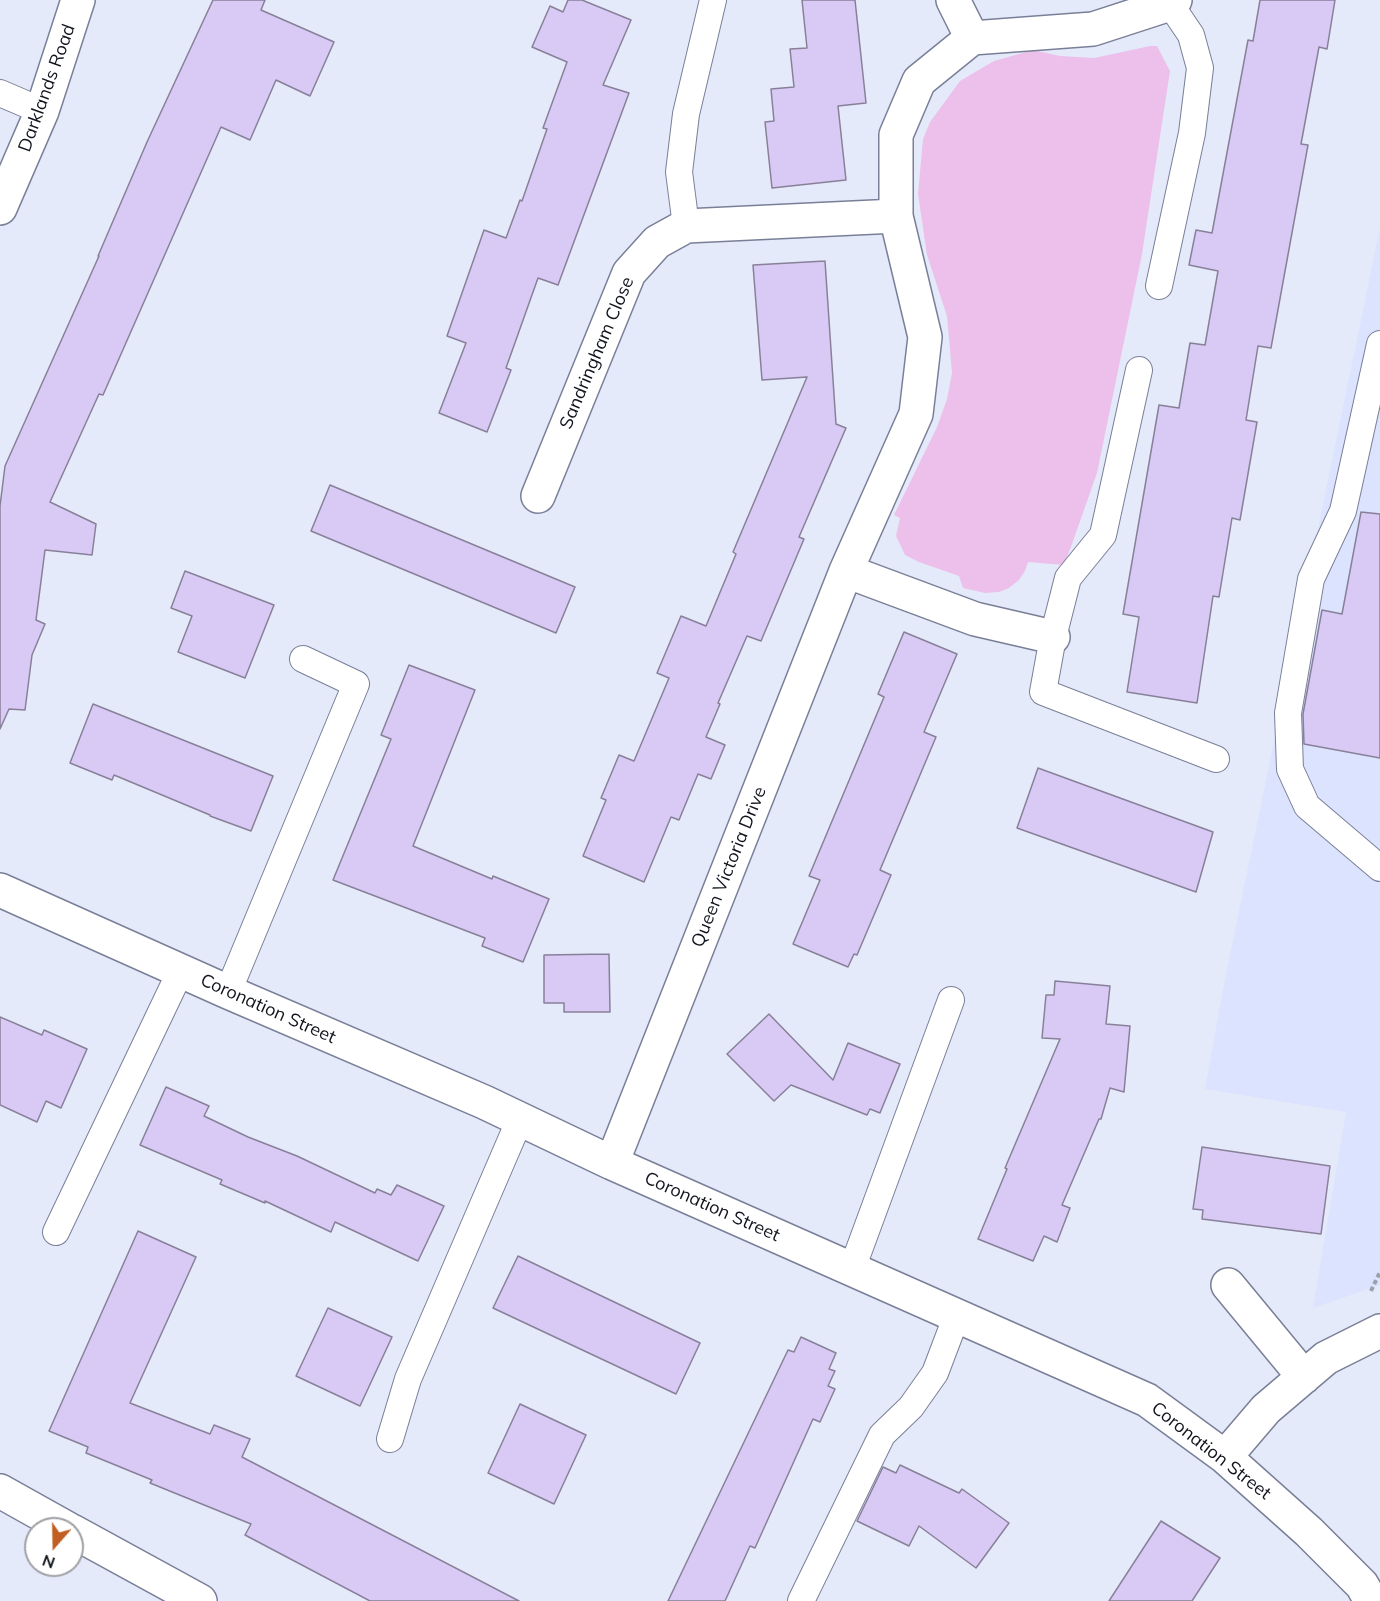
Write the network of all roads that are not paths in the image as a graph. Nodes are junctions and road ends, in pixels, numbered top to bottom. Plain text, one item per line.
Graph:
1 (78, 0) edge
2 (713, 0) edge
3 (953, 0) edge
4 (1173, 2) edge
5 (972, 38) junction
6 (0, 93) edge
7 (42, 111) junction
8 (0, 208) edge
9 (896, 216) junction
10 (686, 226) junction
11 (1159, 286) dead end
12 (1380, 344) edge
13 (1139, 370) dead end
14 (538, 496) dead end
15 (846, 571) junction
16 (1053, 637) junction
17 (303, 659) dead end
18 (1216, 759) dead end
19 (1380, 868) edge
20 (0, 890) edge
21 (181, 970) junction
22 (228, 992) junction
23 (951, 1000) dead end
24 (520, 1119) junction
25 (612, 1163) junction
26 (56, 1232) dead end
27 (852, 1269) junction
28 (1228, 1285) dead end
29 (957, 1316) junction
30 (1380, 1331) edge
31 (1304, 1377) junction
32 (390, 1440) dead end
33 (1225, 1457) junction
34 (1, 1495) edge
35 (44, 1517) edge
36 (84, 1538) edge
37 (1358, 1596) edge
38 (200, 1601) edge
39 (801, 1601) edge

1 - 7 street, Darklands Road
2 - 10 lane
3 - 5 street
4 - 5 street
4 - 11 lane
5 - 9 street, Queen Victoria Drive
6 - 7 lane
7 - 8 street, Darklands Road
9 - 10 street, Sandringham Close
9 - 15 street, Queen Victoria Drive
10 - 14 street, Sandringham Close
12 - 19 lane
13 - 16 lane
15 - 16 street
15 - 25 street, Queen Victoria Drive
16 - 18 lane
17 - 22 lane
20 - 21 street, Coronation Street
21 - 22 street, Coronation Street
21 - 26 lane
22 - 24 street, Coronation Street
23 - 27 lane
24 - 25 street, Coronation Street
24 - 32 lane
25 - 27 street, Coronation Street
27 - 29 street, Coronation Street
28 - 31 street
29 - 33 street, Coronation Street
29 - 39 lane
30 - 31 street
31 - 33 street
33 - 37 street, Coronation Street
34 - 35 street
36 - 38 street

